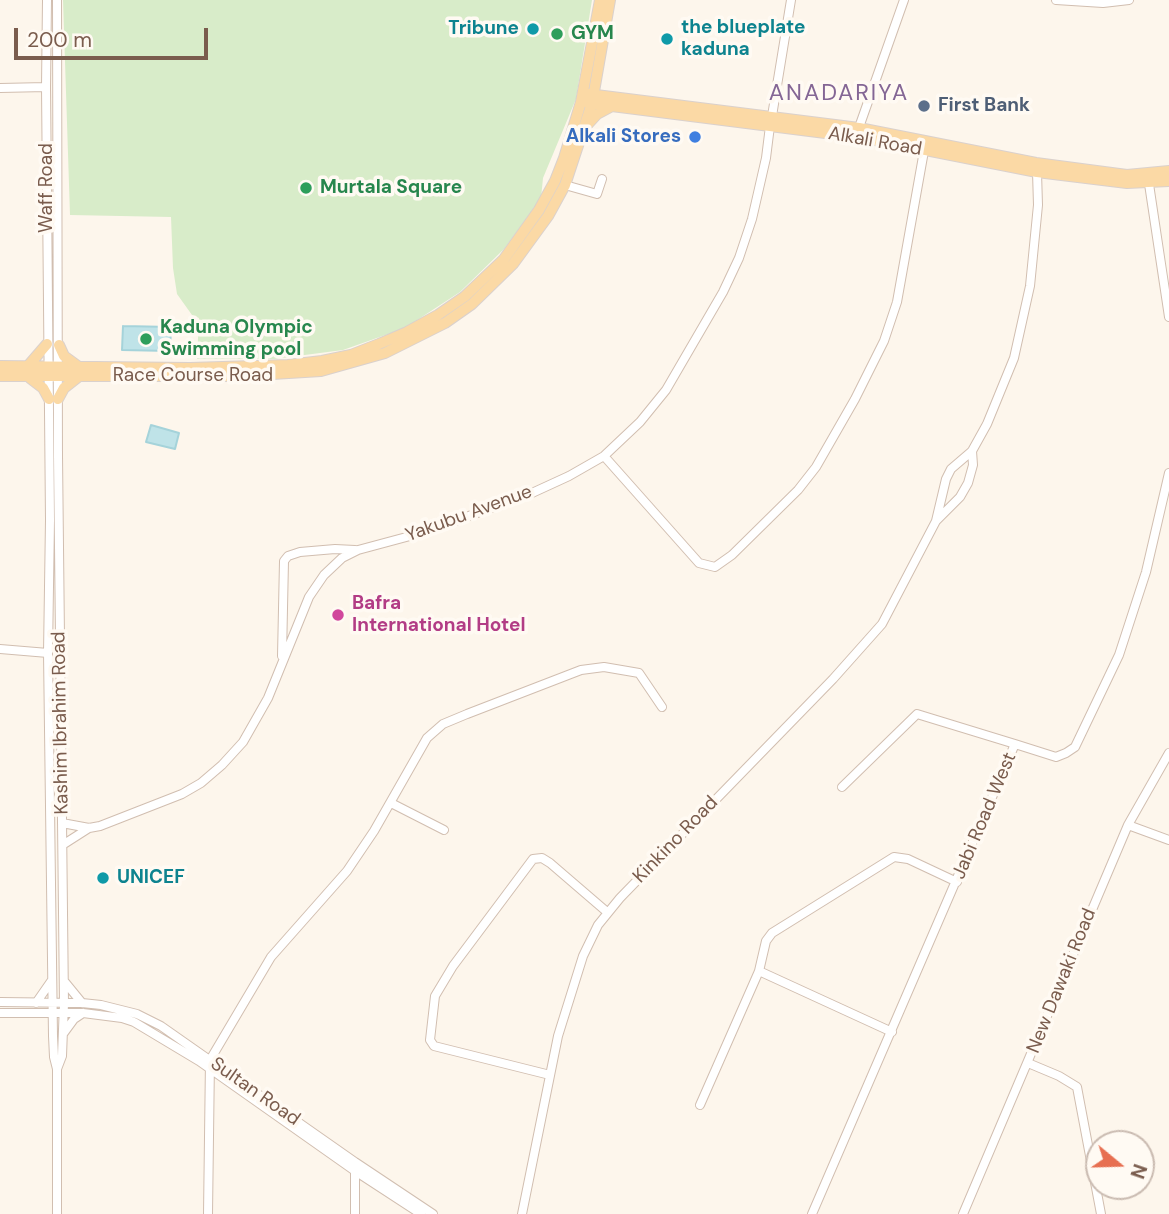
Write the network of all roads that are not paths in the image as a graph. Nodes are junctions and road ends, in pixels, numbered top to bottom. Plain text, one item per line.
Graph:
1 (47, 0) edge
2 (57, 0) edge
3 (600, 0) edge
4 (610, 0) edge
5 (791, 0) edge
6 (904, 0) edge
7 (1056, 0) edge
8 (1129, 0) edge
9 (597, 72) junction
10 (46, 87) junction
11 (0, 88) edge
12 (587, 98) junction
13 (614, 102) junction
14 (771, 121) junction
15 (586, 126) junction
16 (858, 133) junction
17 (924, 150) junction
18 (1169, 171) edge
19 (1037, 172) junction
20 (602, 179) dead end
21 (1169, 181) edge
22 (1149, 184) junction
23 (565, 185) junction
24 (1169, 317) edge
25 (47, 344) junction
26 (59, 345) junction
27 (0, 366) edge
28 (27, 371) junction
29 (54, 372) junction
30 (80, 372) junction
31 (0, 376) edge
32 (53, 399) junction
33 (972, 451) junction
34 (604, 456) junction
35 (1169, 472) edge
36 (936, 522) junction
37 (358, 550) junction
38 (0, 649) edge
39 (48, 653) junction
40 (282, 662) junction
41 (61, 699) junction
42 (49, 700) junction
43 (662, 707) dead end
44 (1015, 744) junction
45 (1169, 753) edge
46 (842, 787) dead end
47 (391, 803) junction
48 (62, 822) junction
49 (1128, 825) junction
50 (89, 828) junction
51 (444, 830) dead end
52 (1169, 840) edge
53 (64, 844) junction
54 (957, 882) junction
55 (607, 912) junction
56 (759, 971) junction
57 (53, 977) junction
58 (63, 980) junction
59 (0, 1002) edge
60 (36, 1003) junction
61 (53, 1007) junction
62 (64, 1008) junction
63 (82, 1008) junction
64 (36, 1012) junction
65 (0, 1013) edge
66 (892, 1032) junction
67 (58, 1035) junction
68 (209, 1063) junction
69 (1028, 1063) junction
70 (550, 1075) junction
71 (700, 1105) dead end
72 (355, 1171) junction
73 (57, 1214) edge
74 (208, 1214) edge
75 (355, 1214) edge
76 (422, 1214) edge
77 (433, 1214) edge
78 (522, 1214) edge
79 (812, 1214) edge
80 (963, 1214) edge
81 (1101, 1214) edge

1 - 10 street, Waff Road
2 - 26 street, Waff Road
3 - 12 main road, Race Course Road
4 - 9 main road, Race Course Road
5 - 14 street, Yakubu Avenue
6 - 16 street
7 - 8 street
9 - 12 main road, Race Course Road
9 - 13 main road
10 - 11 street
10 - 25 street, Waff Road
12 - 13 main road, Alkali Road
12 - 15 main road, Race Course Road
12 - 30 main road, Race Course Road
13 - 14 main road, Alkali Road
13 - 15 main road
14 - 16 main road, Alkali Road
14 - 34 street, Yakubu Avenue
15 - 23 main road, Race Course Road
16 - 17 main road, Alkali Road
16 - 18 main road, Alkali Road
17 - 19 main road, Alkali Road
17 - 34 street
19 - 22 main road, Alkali Road
19 - 33 street, Kinkino Road
20 - 23 street
21 - 22 main road, Alkali Road
22 - 24 street
23 - 30 main road, Race Course Road
25 - 28 main road
25 - 29 street, Waff Road
26 - 29 street, Waff Road
26 - 30 main road
27 - 28 main road
28 - 29 main road, Race Course Road
28 - 31 main road
28 - 32 main road
29 - 30 main road, Race Course Road
29 - 32 street, Kashim Ibrahim Road
30 - 32 main road
32 - 39 street, Kashim Ibrahim Road
32 - 41 street, Kashim Ibrahim Road
33 - 36 street, Kinkino Road
33 - 36 street, Kinkino Road
34 - 37 street, Yakubu Avenue
35 - 44 street, Jabi Road West
36 - 55 street, Kinkino Road
37 - 40 street, Yakubu Avenue
37 - 40 street
38 - 39 street
39 - 42 street, Kashim Ibrahim Road
40 - 50 street, Yakubu Avenue
41 - 42 street
41 - 48 street, Kashim Ibrahim Road
42 - 57 street, Kashim Ibrahim Road
43 - 47 street
44 - 46 street
44 - 54 street, Jabi Road West
45 - 49 street, New Dawaki Road
47 - 51 street
47 - 68 street
48 - 50 street
48 - 53 street, Kashim Ibrahim Road
49 - 52 street
49 - 69 street, New Dawaki Road
50 - 53 street, Yakubu Avenue
53 - 58 street, Kashim Ibrahim Road
54 - 56 street
54 - 66 street, Jabi Road West
55 - 70 street, Kinkino Road
55 - 70 street
56 - 66 street
56 - 71 street
57 - 60 street
57 - 61 street, Kashim Ibrahim Road
58 - 62 street, Kashim Ibrahim Road
58 - 63 street
59 - 60 street
60 - 61 street
61 - 62 street, Sultan Road
61 - 64 street
61 - 67 street, Kashim Ibrahim Road
62 - 63 street, Sultan Road
62 - 67 street, Kashim Ibrahim Road
63 - 67 street
63 - 68 street, Sultan Road
64 - 65 street
64 - 67 street
66 - 79 street, Jabi Road West
67 - 73 street, Kashim Ibrahim Road
68 - 72 street, Sultan Road
68 - 74 street
68 - 77 street, Sultan Road
69 - 80 street, New Dawaki Road
69 - 81 street
70 - 78 street, Kinkino Road
72 - 75 street
72 - 76 street, Sultan Road

